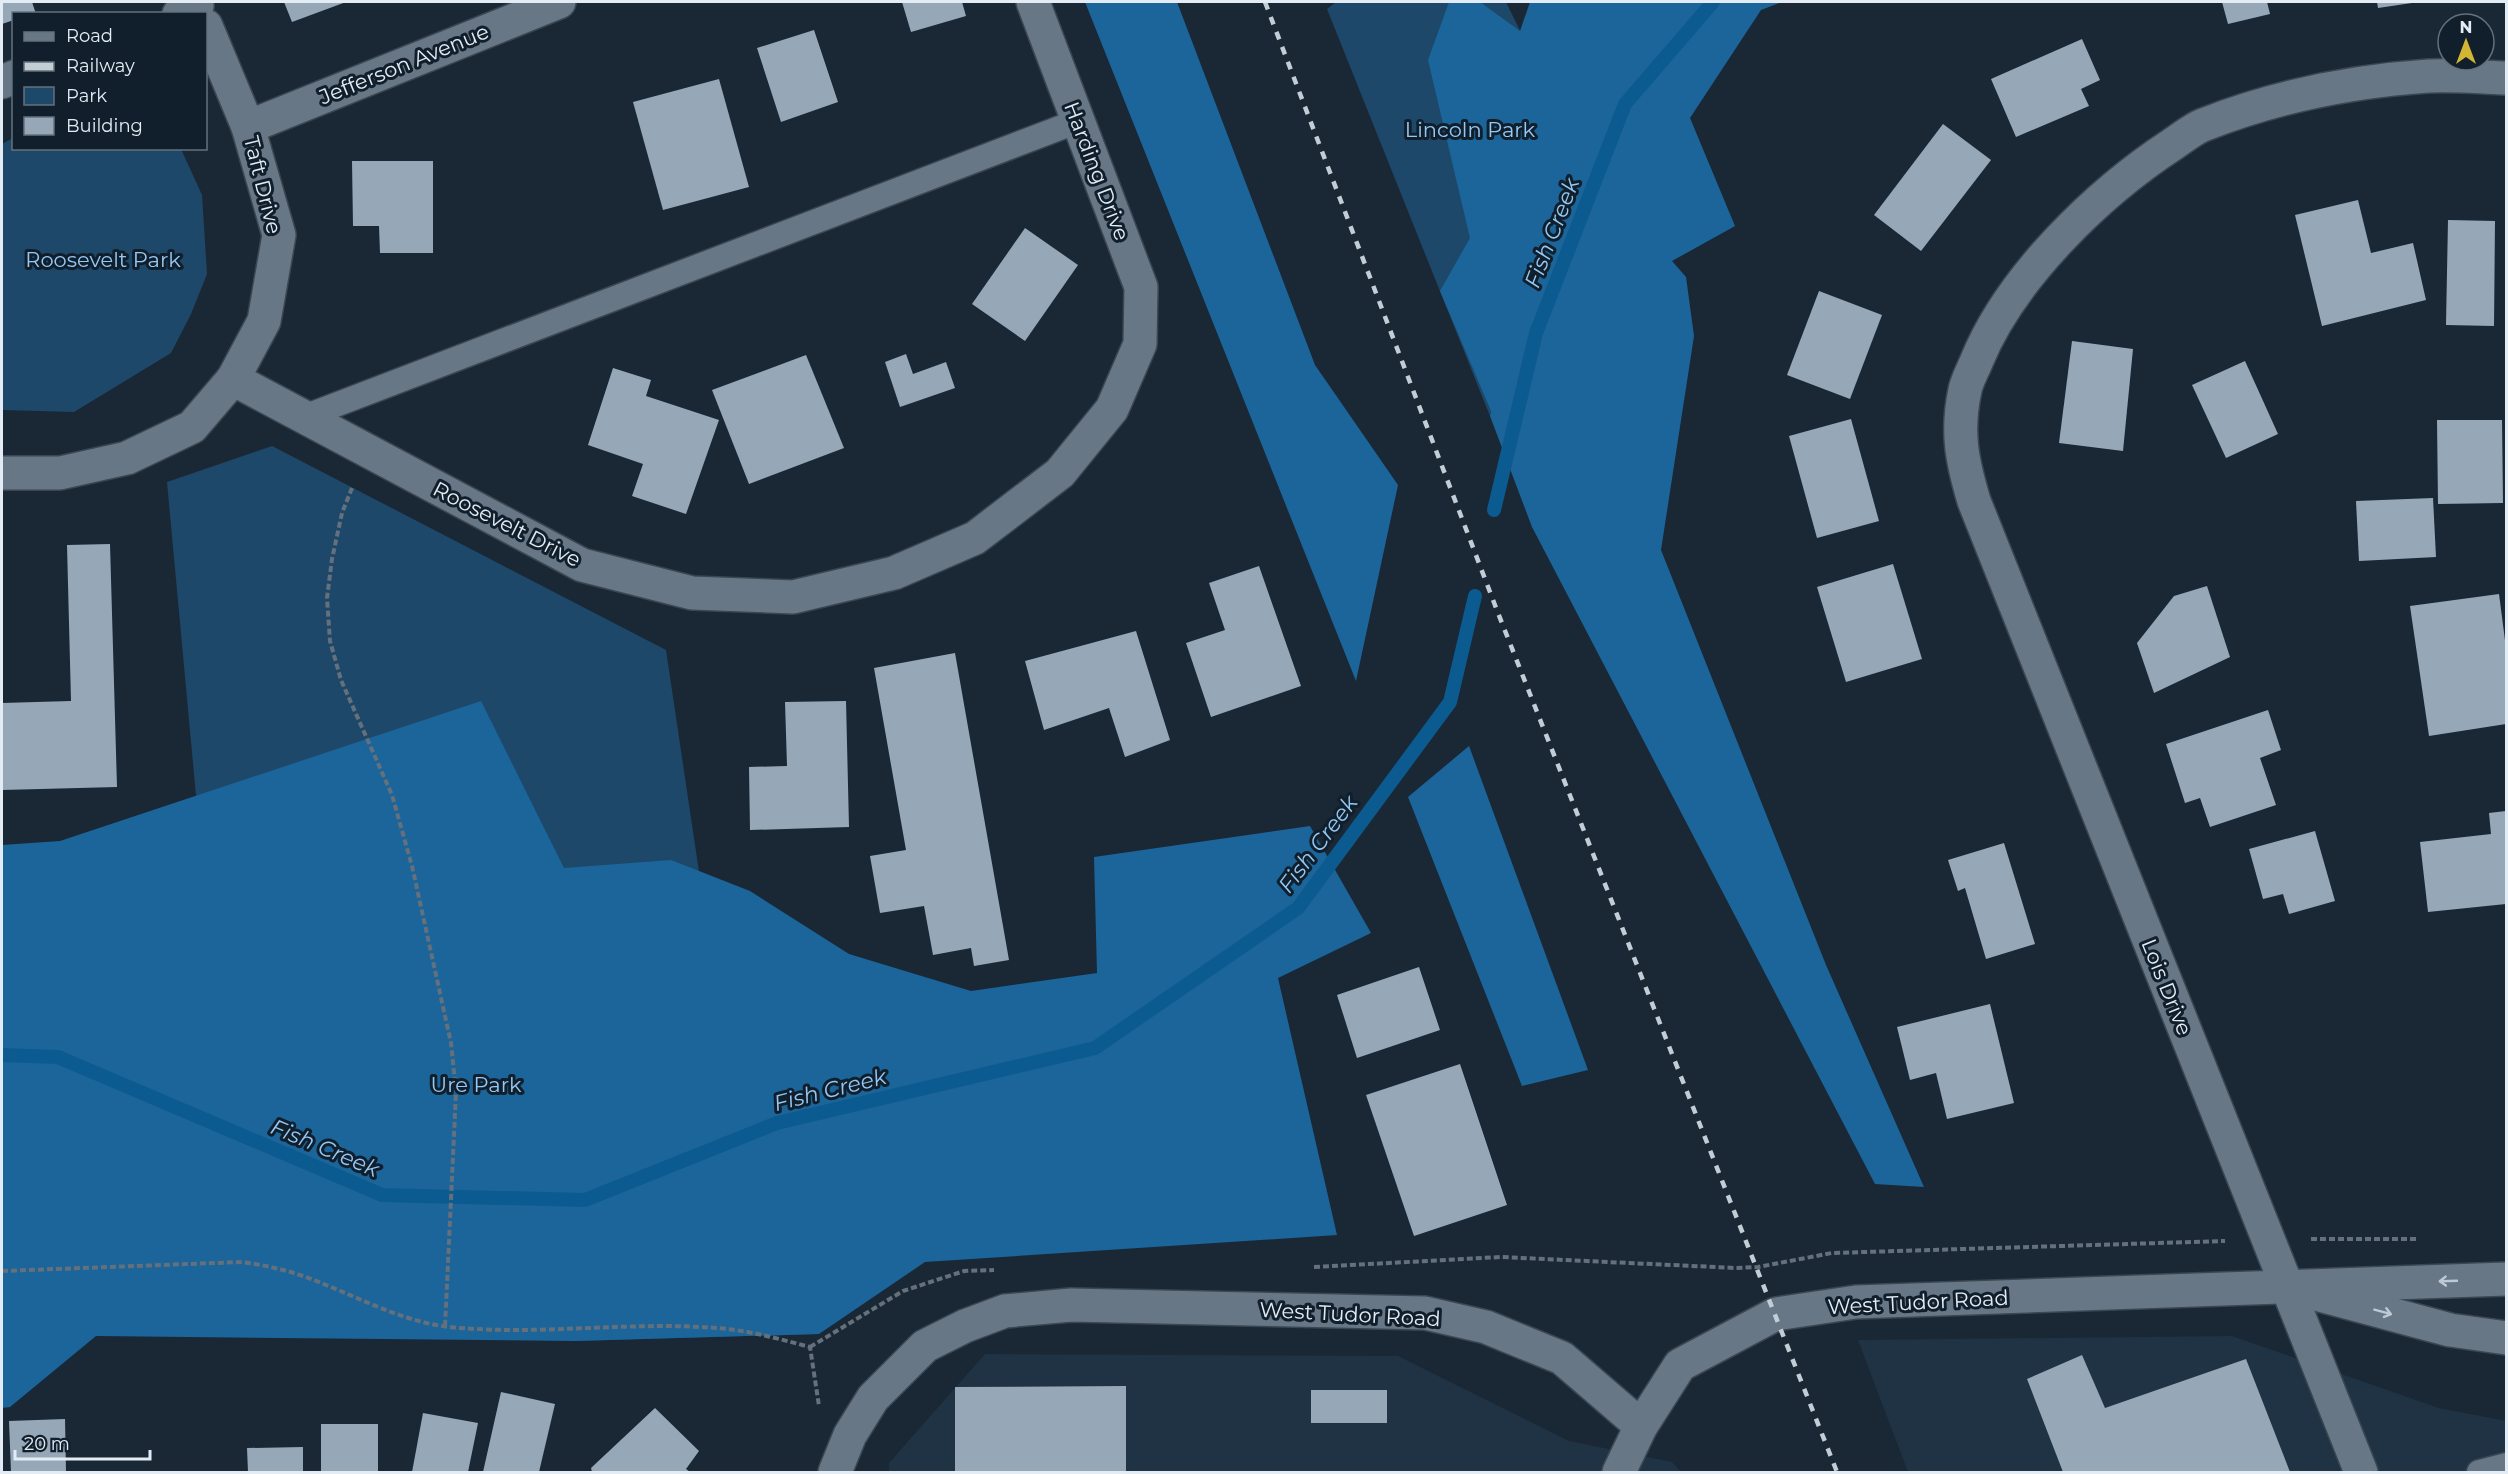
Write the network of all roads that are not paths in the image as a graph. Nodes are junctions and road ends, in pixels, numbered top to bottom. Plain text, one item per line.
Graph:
1 (559, 2) edge
2 (1033, 2) edge
3 (207, 38) edge
4 (2506, 78) edge
5 (1078, 121) junction
6 (248, 126) junction
7 (1140, 344) joint
8 (233, 379) junction
9 (304, 417) junction
10 (2, 473) edge
11 (2506, 1279) edge
12 (2286, 1286) junction
13 (2506, 1338) edge
14 (1641, 1426) junction
15 (2506, 1465) edge
16 (835, 1473) edge
17 (1619, 1473) edge
18 (2361, 1473) edge
19 (2479, 1473) edge

1 - 6 street, Jefferson Avenue
2 - 5 street, Harding Drive
3 - 6 street, Taft Drive
4 - 12 street, Lois Drive
5 - 7 street, Harding Drive
5 - 9 lane
6 - 8 street, Taft Drive
7 - 9 street, Roosevelt Drive
8 - 9 street, Roosevelt Drive
8 - 10 street
11 -> 12 street, West Tudor Road
12 -> 13 street, West Tudor Road
12 - 14 street, West Tudor Road
12 - 18 street, Lois Drive
14 - 16 street, West Tudor Road
14 - 17 street
15 - 19 lane

